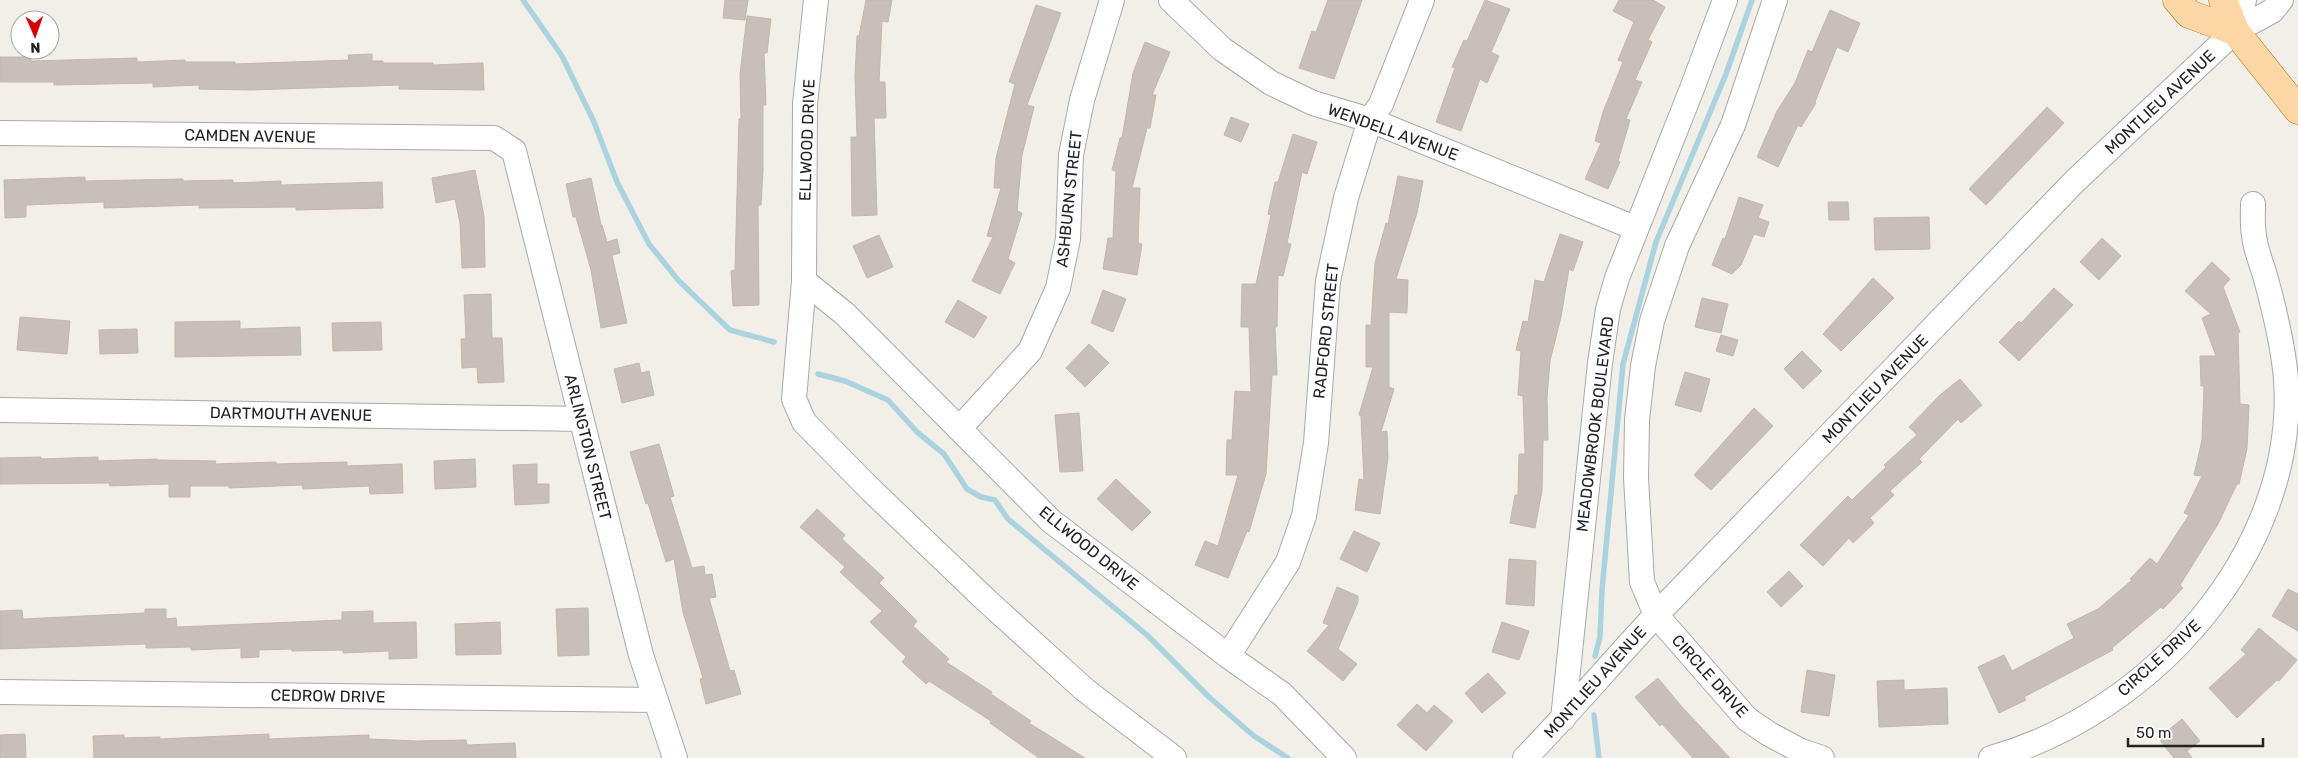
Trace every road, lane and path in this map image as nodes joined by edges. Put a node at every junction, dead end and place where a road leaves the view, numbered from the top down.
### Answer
1 (816, 0) edge
2 (1112, 0) edge
3 (1171, 0) edge
4 (1422, 0) edge
5 (1725, 0) edge
6 (1776, 0) edge
7 (2177, 0) edge
8 (2223, 0) edge
9 (2244, 0) edge
10 (2281, 0) edge
11 (2236, 31) junction
12 (2298, 110) edge
13 (1370, 120) junction
14 (0, 133) edge
15 (500, 142) joint
16 (2253, 204) dead end
17 (1635, 228) junction
18 (804, 281) junction
19 (0, 410) edge
20 (581, 419) junction
21 (959, 430) junction
22 (1656, 615) junction
23 (1228, 656) junction
24 (0, 692) edge
25 (655, 700) junction
26 (1563, 719) junction
27 (675, 758) edge
28 (1174, 758) edge
29 (1344, 758) edge
30 (1525, 758) edge
31 (1822, 758) edge
32 (1991, 758) edge

1 - 18 street, ELLWOOD DRIVE
2 - 21 street, ASHBURN STREET
3 - 13 street, WENDELL AVENUE
4 - 13 street, RADFORD STREET
5 - 17 street, MEADOWBROOK BOULEVARD
6 - 22 street
7 - 11 main road
8 - 11 main road
9 - 11 street
10 - 11 street, MONTLIEU AVENUE
11 - 12 main road
11 - 22 street, MONTLIEU AVENUE
13 - 17 street, WENDELL AVENUE
13 - 23 street, RADFORD STREET
14 - 15 street, CAMDEN AVENUE
15 - 20 street, ARLINGTON STREET
16 - 32 street, CIRCLE DRIVE
17 - 26 street, MEADOWBROOK BOULEVARD
18 - 21 street, ELLWOOD DRIVE
18 - 28 street, ELLWOOD DRIVE
19 - 20 street, DARTMOUTH AVENUE
20 - 25 street, ARLINGTON STREET
21 - 23 street, ELLWOOD DRIVE
22 - 26 street, MONTLIEU AVENUE
22 - 31 street, CIRCLE DRIVE
23 - 29 street, ELLWOOD DRIVE
24 - 25 street, CEDROW DRIVE
25 - 27 street, ARLINGTON STREET
26 - 30 street, MONTLIEU AVENUE

